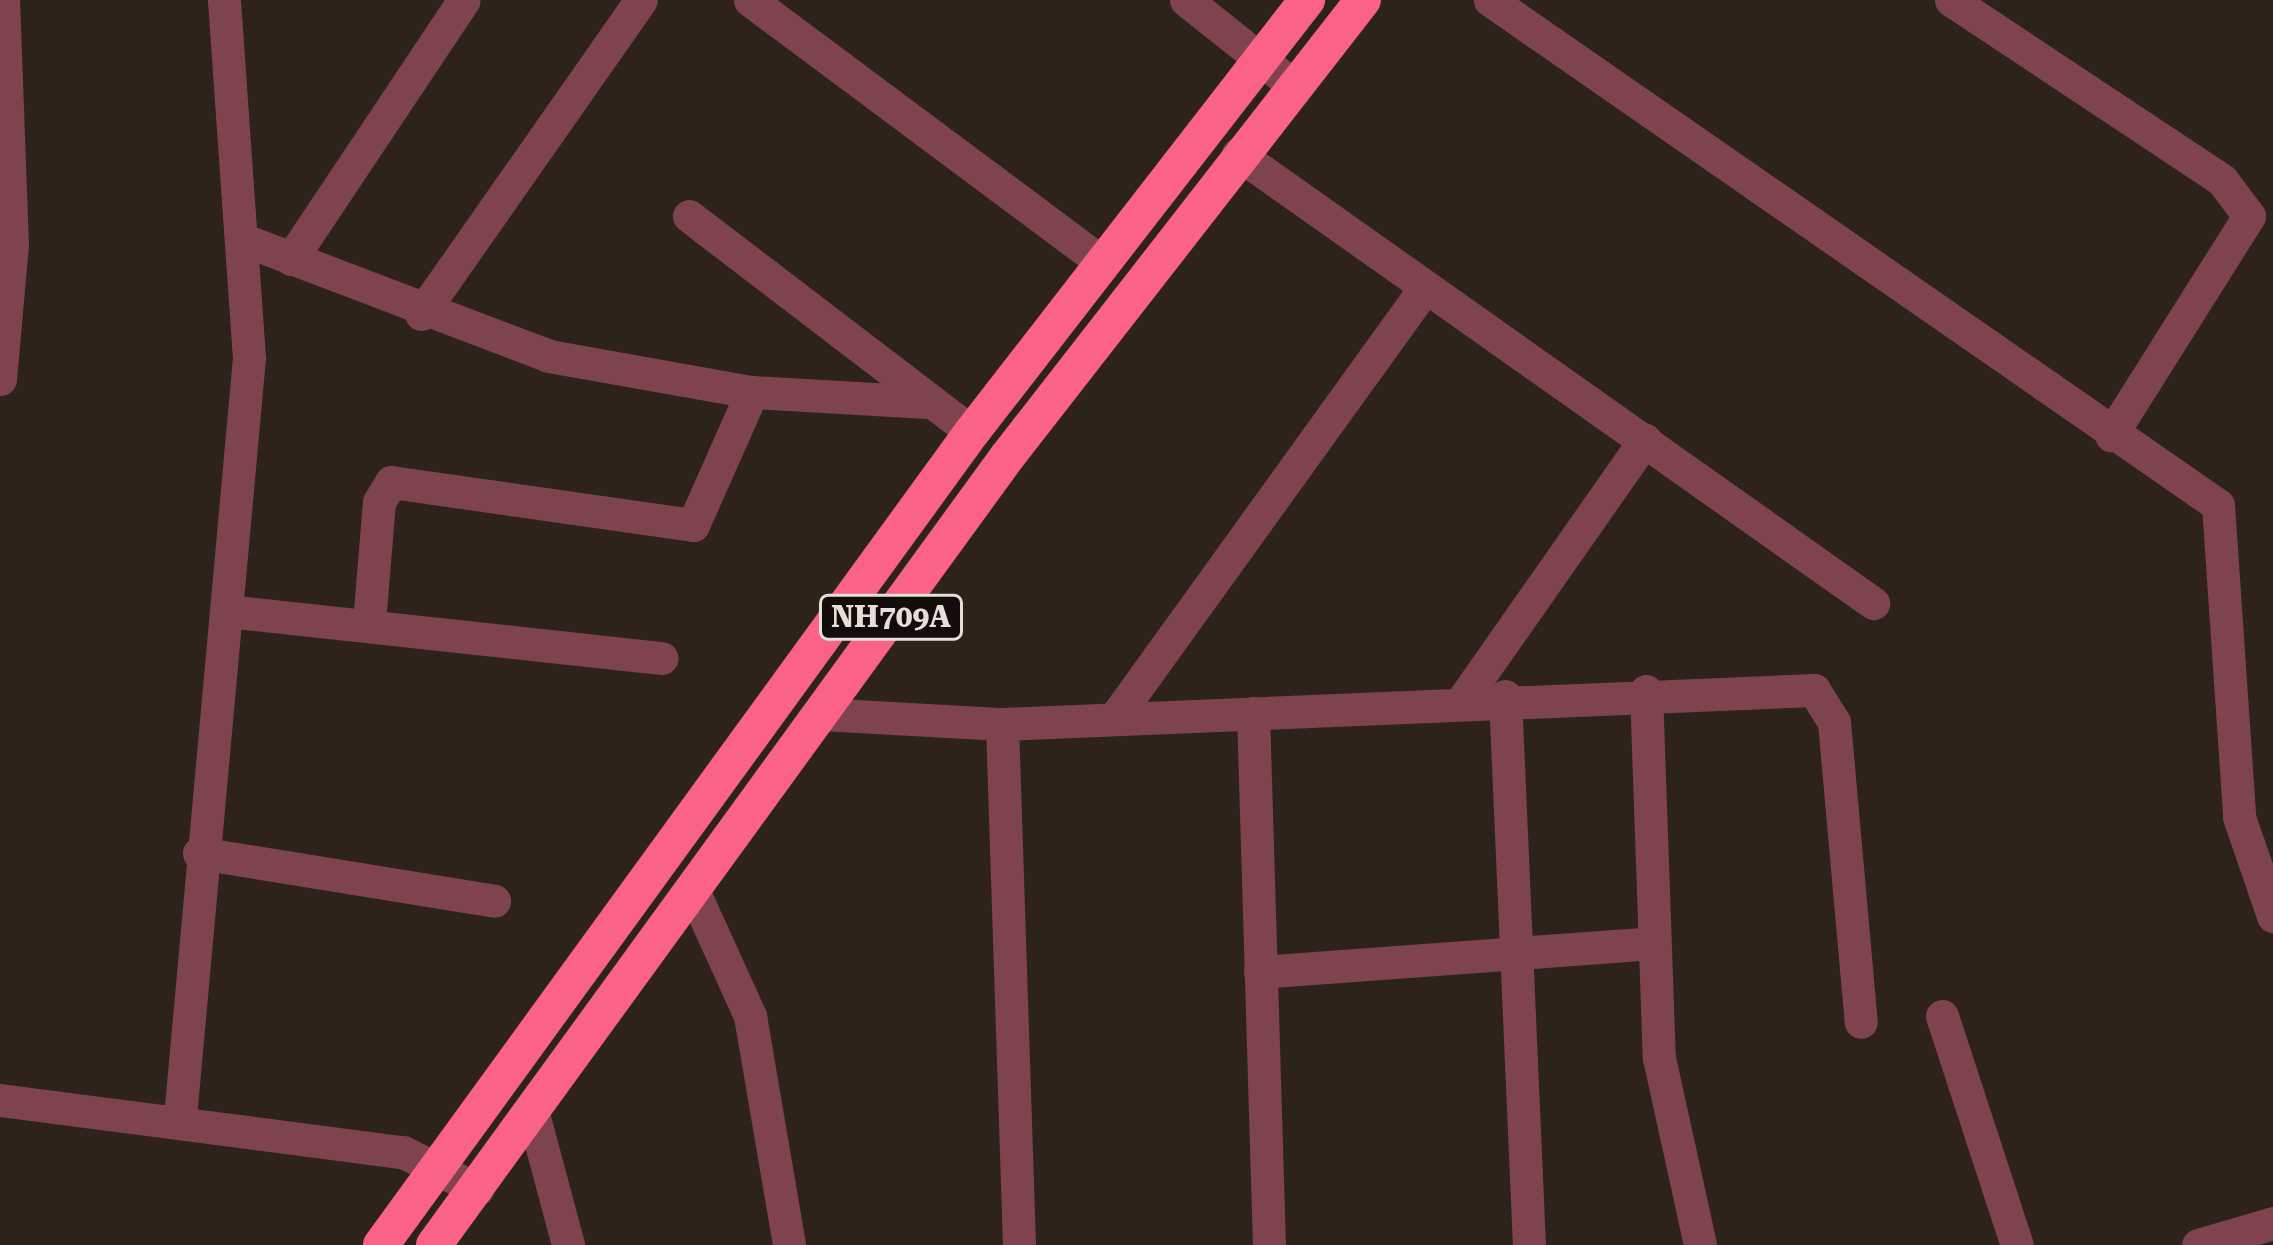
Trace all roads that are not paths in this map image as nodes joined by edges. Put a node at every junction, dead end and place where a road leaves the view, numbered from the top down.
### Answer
1 (3, 0) edge
2 (224, 0) edge
3 (464, 0) edge
4 (641, 0) edge
5 (750, 0) edge
6 (1186, 0) edge
7 (1307, 0) edge
8 (1363, 0) edge
9 (1490, 0) edge
10 (1951, 0) edge
11 (2, 36) edge
12 (1260, 58) junction
13 (1294, 86) junction
14 (1238, 154) junction
15 (689, 216) dead end
16 (244, 240) junction
17 (291, 259) junction
18 (1102, 262) junction
19 (1424, 289) junction
20 (421, 314) junction
21 (0, 379) edge
22 (752, 392) junction
23 (927, 402) junction
24 (972, 432) junction
25 (2111, 435) junction
26 (1646, 440) junction
27 (1873, 604) dead end
28 (227, 611) junction
29 (368, 623) junction
30 (661, 658) dead end
31 (1646, 691) junction
32 (1505, 696) junction
33 (1462, 701) junction
34 (1253, 712) junction
35 (821, 714) junction
36 (1114, 719) junction
37 (1002, 724) junction
38 (199, 853) junction
39 (692, 888) junction
40 (494, 901) dead end
41 (2273, 916) edge
42 (1653, 943) junction
43 (1518, 952) junction
44 (1260, 972) junction
45 (1942, 1016) dead end
46 (1861, 1022) dead end
47 (0, 1100) edge
48 (533, 1114) junction
49 (180, 1118) junction
50 (442, 1164) junction
51 (476, 1189) junction
52 (2273, 1223) edge
53 (2213, 1243) edge
54 (381, 1245) edge
55 (434, 1245) edge
56 (568, 1245) edge
57 (789, 1245) edge
58 (1019, 1245) edge
59 (1269, 1245) edge
60 (1529, 1245) edge
61 (1700, 1245) edge
62 (2017, 1245) edge

1 - 11 street
2 - 16 street
3 - 17 street
4 - 20 street
5 - 18 street
6 - 12 street
7 - 12 highway, NH709A
8 - 13 highway, NH709A
9 - 25 street
10 - 25 street
11 - 21 street
12 - 13 street
12 - 18 highway, NH709A
13 - 14 highway, NH709A
14 - 19 street
14 - 35 highway, NH709A
15 - 23 street
16 - 17 street
16 - 28 street
17 - 20 street
18 - 24 highway, NH709A
19 - 26 street
19 - 36 street
20 - 22 street
22 - 23 street
22 - 29 street
23 - 24 street
24 - 50 highway, NH709A
25 - 41 street
26 - 27 street
26 - 33 street
28 - 29 street
28 - 38 street
29 - 30 street
31 - 32 street
31 - 42 street
31 - 46 street
32 - 33 street
32 - 43 street
33 - 34 street
34 - 36 street
34 - 44 street
35 - 37 street
35 - 39 highway, NH709A
36 - 37 street
37 - 58 street
38 - 40 street
38 - 49 street
39 - 48 highway, NH709A
39 - 57 street
42 - 43 street
42 - 61 street
43 - 44 street
43 - 60 street
44 - 59 street
45 - 62 street
47 - 49 street
48 - 51 highway, NH709A
48 - 56 street
49 - 50 street
50 - 51 street
50 - 54 highway, NH709A
51 - 55 highway, NH709A
52 - 53 street

